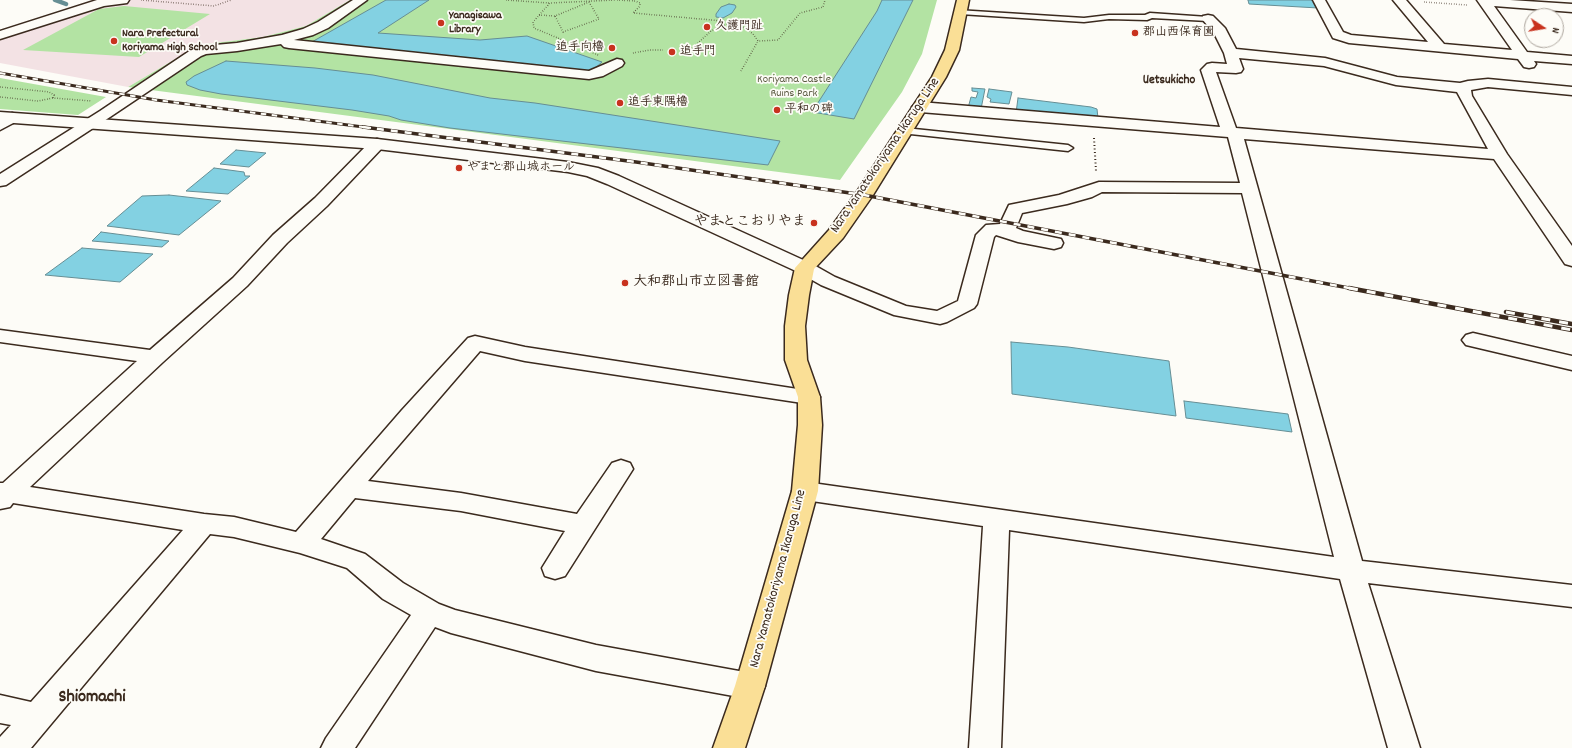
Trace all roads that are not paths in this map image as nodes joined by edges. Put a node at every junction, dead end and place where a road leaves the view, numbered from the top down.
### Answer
1 (123, 0) edge
2 (361, 0) edge
3 (1319, 0) edge
4 (1400, 0) edge
5 (1485, 3) edge
6 (962, 6) edge
7 (1572, 8) edge
8 (1208, 19) joint
9 (0, 35) edge
10 (284, 39) junction
11 (1439, 47) junction
12 (1231, 53) junction
13 (1524, 56) junction
14 (1572, 60) edge
15 (618, 63) road end
16 (1463, 88) junction
17 (1545, 88) junction
18 (1572, 91) edge
19 (920, 107) junction
20 (4, 120) edge
21 (90, 123) junction
22 (905, 131) junction
23 (1232, 133) junction
24 (377, 144) junction
25 (1068, 148) dead end
26 (1499, 155) junction
27 (0, 181) edge
28 (1249, 188) junction
29 (1004, 230) junction
30 (1054, 243) dead end
31 (1572, 260) edge
32 (805, 268) junction
33 (0, 336) edge
34 (1473, 340) dead end
35 (154, 357) junction
36 (1572, 363) edge
37 (809, 397) junction
38 (621, 469) dead end
39 (348, 488) junction
40 (805, 491) junction
41 (3, 495) edge
42 (996, 520) junction
43 (204, 524) junction
44 (583, 525) junction
45 (302, 543) junction
46 (555, 568) dead end
47 (1351, 570) junction
48 (1572, 596) edge
49 (429, 612) junction
50 (750, 686) junction
51 (0, 709) edge
52 (37, 717) junction
53 (11, 748) edge
54 (337, 748) edge
55 (729, 748) edge
56 (985, 748) edge
57 (1404, 748) edge

1 - 9 street
2 - 10 street
3 - 11 street
4 - 11 street
5 - 7 street
5 - 13 street
6 - 8 lane
6 - 19 main road, Nara Yamatokoriyama Ikaruga Line
8 - 12 street
10 - 15 street
10 - 21 street
11 - 13 street
12 - 16 street
12 - 23 street
13 - 14 street
13 - 17 street
16 - 17 street
16 - 26 street
17 - 18 street
19 - 22 main road, Nara Yamatokoriyama Ikaruga Line
19 - 23 street
20 - 21 street
21 - 24 street
21 - 27 street
22 - 25 lane
22 - 32 main road, Nara Yamatokoriyama Ikaruga Line
23 - 26 street
23 - 28 street
24 - 32 street
24 - 35 street
26 - 31 street
28 - 29 street
28 - 47 street
29 - 30 street
29 - 32 street
32 - 37 main road, Nara Yamatokoriyama Ikaruga Line
33 - 35 street
34 - 36 street
35 - 41 street
37 - 39 street
37 - 40 main road, Nara Yamatokoriyama Ikaruga Line
38 - 44 street
39 - 44 street
39 - 45 street
40 - 42 street
40 - 50 main road, Nara Yamatokoriyama Ikaruga Line
41 - 43 street
42 - 47 street
42 - 56 street
43 - 45 street
43 - 52 street
44 - 46 street
45 - 49 street
47 - 48 street
47 - 57 street
49 - 50 street
49 - 54 street
50 - 55 main road, Nara Yamatokoriyama Ikaruga Line
51 - 52 street
52 - 53 street

